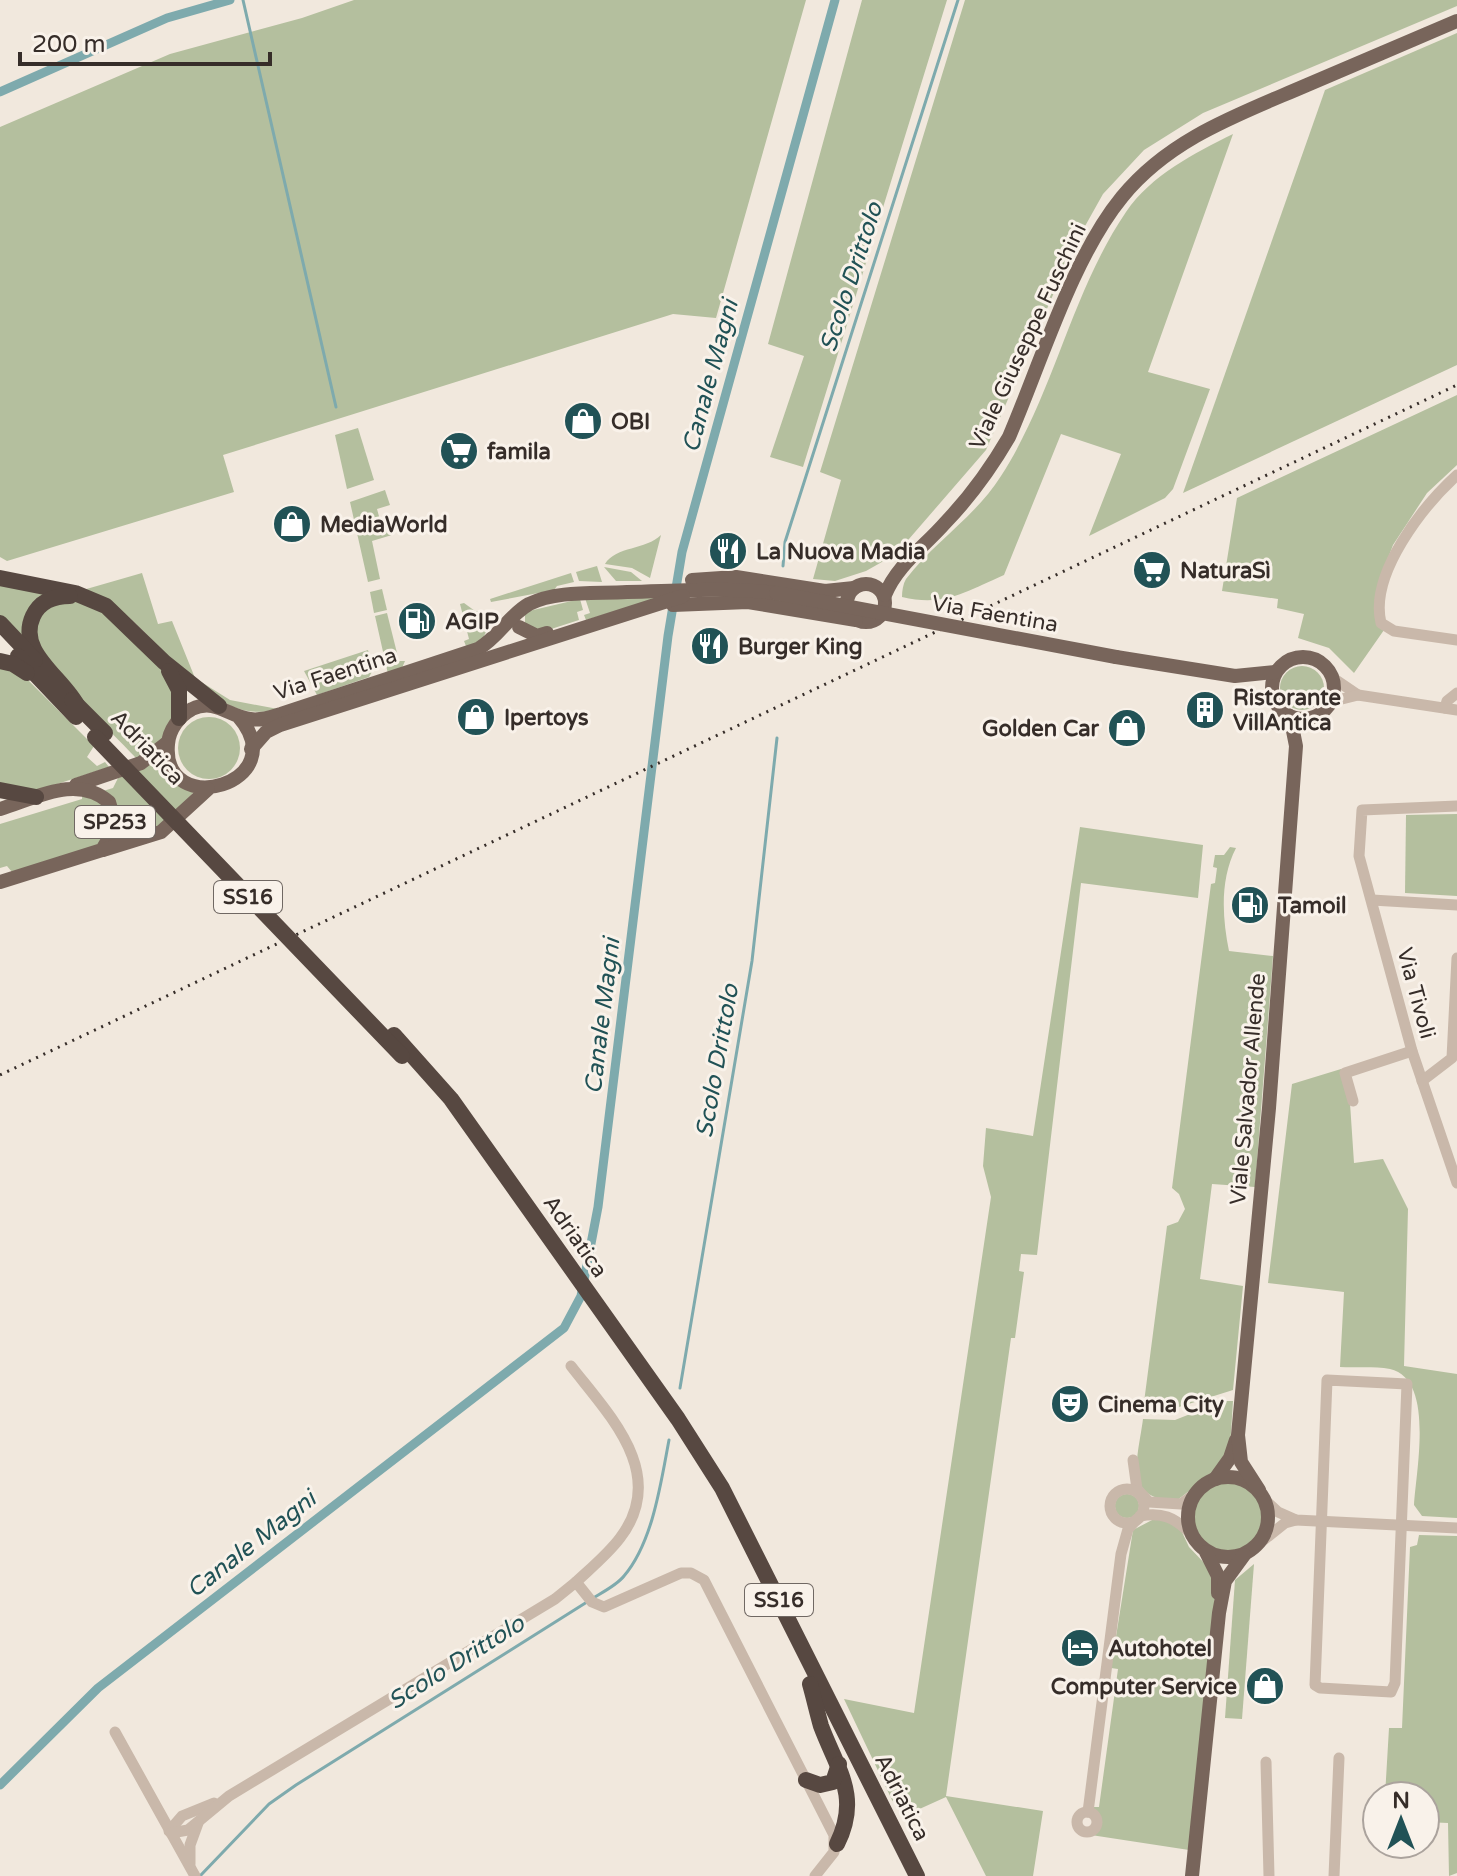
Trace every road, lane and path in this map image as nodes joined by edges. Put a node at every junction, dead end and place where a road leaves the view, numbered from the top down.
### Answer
1 (1457, 21) edge
2 (1457, 475) edge
3 (906, 561) junction
4 (0, 578) edge
5 (861, 586) junction
6 (692, 591) junction
7 (885, 595) junction
8 (87, 597) junction
9 (521, 609) junction
10 (856, 620) junction
11 (0, 623) edge
12 (519, 627) junction
13 (569, 633) junction
14 (0, 638) edge
15 (1457, 640) edge
16 (535, 644) junction
17 (0, 661) edge
18 (164, 662) junction
19 (1275, 672) junction
20 (1235, 676) junction
21 (1333, 678) junction
22 (1271, 692) junction
23 (1457, 693) edge
24 (1358, 695) junction
25 (1330, 702) junction
26 (219, 706) junction
27 (74, 708) junction
28 (1451, 709) edge
29 (238, 716) junction
30 (1290, 716) junction
31 (179, 718) junction
32 (1311, 718) junction
33 (168, 742) junction
34 (1296, 746) junction
35 (251, 749) junction
36 (71, 787) junction
37 (208, 789) junction
38 (0, 790) edge
39 (36, 797) junction
40 (1457, 806) edge
41 (0, 809) edge
42 (102, 850) junction
43 (0, 882) edge
44 (1372, 900) junction
45 (1457, 905) edge
46 (1457, 958) edge
47 (1412, 1051) junction
48 (1422, 1081) junction
49 (1353, 1101) dead end
50 (1457, 1183) edge
51 (616, 1339) junction
52 (571, 1366) dead end
53 (1238, 1435) junction
54 (1215, 1479) junction
55 (1116, 1493) junction
56 (1195, 1494) junction
57 (1262, 1495) junction
58 (1141, 1497) junction
59 (1138, 1517) junction
60 (1117, 1519) junction
61 (1296, 1520) junction
62 (1319, 1521) junction
63 (1401, 1525) junction
64 (1457, 1528) edge
65 (1190, 1533) junction
66 (1261, 1542) junction
67 (1206, 1552) junction
68 (1121, 1554) junction
69 (1244, 1555) junction
70 (576, 1582) junction
71 (1219, 1613) junction
72 (810, 1684) junction
73 (115, 1732) dead end
74 (1339, 1758) dead end
75 (1266, 1762) dead end
76 (839, 1764) junction
77 (806, 1780) junction
78 (229, 1796) junction
79 (1088, 1812) dead end
80 (198, 1822) junction
81 (170, 1832) junction
82 (837, 1844) junction
83 (193, 1872) edge
84 (815, 1876) edge
85 (908, 1876) edge
86 (917, 1876) edge
87 (1192, 1876) edge
88 (1269, 1876) edge
89 (1334, 1876) edge

1 - 3 main road, Viale Giuseppe Fuschini
2 - 15 street
3 - 5 main road, Viale Giuseppe Fuschini
3 - 7 main road, Viale Giuseppe Fuschini
4 - 8 highway
5 - 6 main road, Viale Giuseppe Fuschini
5 - 7 main road
5 - 10 main road
6 - 9 main road, Via Faentina / SP253
6 - 10 main road
6 - 13 main road, Via Faentina / SP253
6 - 20 main road, Via Faentina / SP253, bridge
7 - 10 main road
8 - 18 highway
8 - 27 highway
9 - 12 main road
9 - 29 main road, Via Faentina
11 - 27 highway, SS16
12 - 13 main road
12 - 16 main road
13 - 16 main road, Via Faentina / SP253
14 - 27 highway, SS16
16 - 35 main road, Via Faentina / SP253
17 - 27 highway
18 - 26 highway
18 - 31 highway
19 - 20 main road, Via Faentina / SP253
19 - 21 main road, SP253
19 - 22 main road
20 - 22 main road, Via Faentina / SP253
21 - 24 street, SP253
21 - 25 main road
22 - 30 main road, SP253
23 - 28 street
24 - 25 street, SP253
24 - 28 street, SP253
25 - 32 main road, SP253
26 - 29 main road
26 - 31 main road
27 - 51 highway, Adriatica / SS16, bridge
29 - 35 main road
30 - 32 main road
30 - 34 main road, Viale Salvador Allende
31 - 33 main road
32 - 34 main road, Viale Salvador Allende
33 - 36 main road, SP253
33 - 37 main road
34 - 53 main road, Viale Salvador Allende
35 - 37 main road, SP253
36 - 39 main road, SP253
36 - 42 main road, SP253
37 - 42 main road, SP253
38 - 39 highway
39 - 41 main road, SP253
40 - 44 street, Via Tivoli
42 - 43 main road, SP253
44 - 45 street
44 - 47 street, Via Tivoli
46 - 48 street
47 - 48 street, Via Tivoli
47 - 49 street
48 - 50 street, Via Tivoli
51 - 72 highway, Adriatica / SS16
51 - 86 highway, Adriatica / SS16
52 - 70 street
53 - 54 main road, Viale Salvador Allende
53 - 57 main road, Viale Salvador Allende
54 - 56 main road
54 - 57 main road
55 - 58 street
55 - 58 street
55 - 60 street
56 - 58 street
56 - 65 main road
57 - 61 street
57 - 66 main road
58 - 59 street
59 - 60 street
59 - 65 street
59 - 68 street
60 - 68 street
61 - 62 street
61 - 66 street
62 - 63 street
62 - 63 street
62 - 63 street
63 - 64 street
65 - 67 main road
66 - 69 main road
67 - 69 main road
67 - 71 main road
68 - 79 street
69 - 71 main road
70 - 77 street
70 - 78 street
71 - 87 main road
72 - 76 highway
72 - 85 highway, Adriatica / SS16
73 - 81 street
74 - 89 street
75 - 88 street
76 - 77 highway
76 - 82 highway
77 - 82 street
78 - 80 street
78 - 81 street
80 - 81 street
80 - 83 street
81 - 83 street
82 - 84 street

